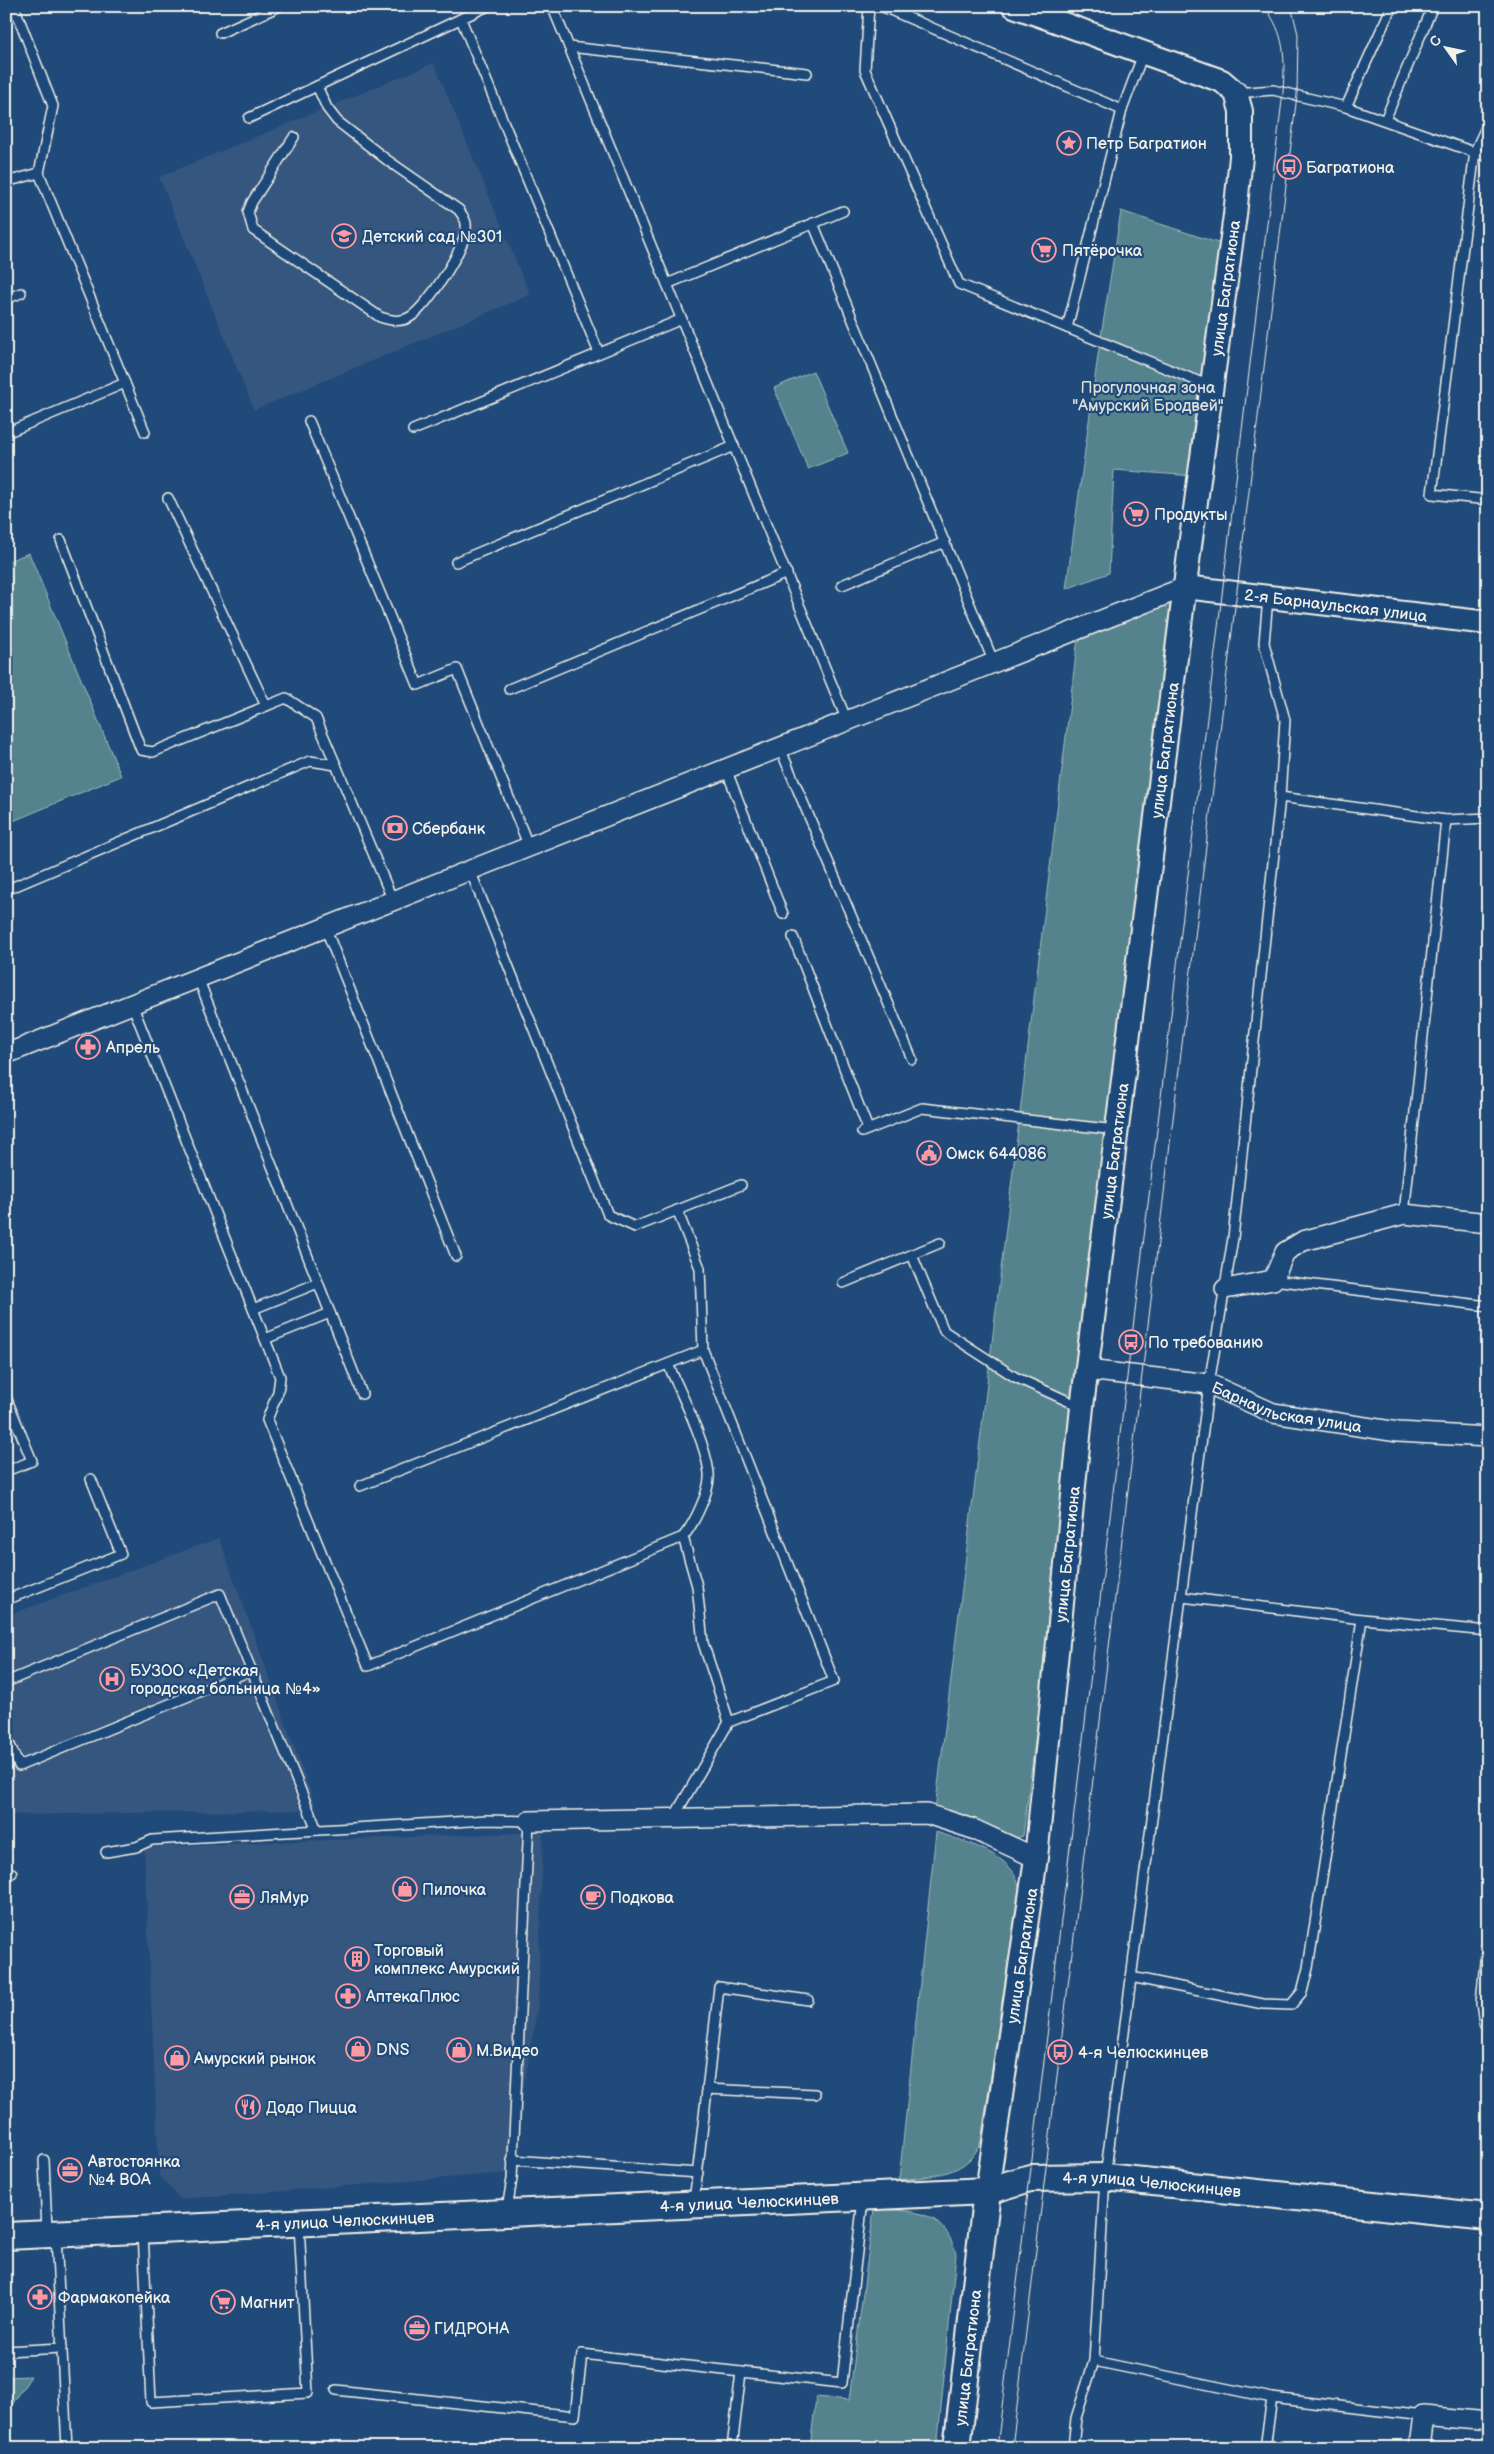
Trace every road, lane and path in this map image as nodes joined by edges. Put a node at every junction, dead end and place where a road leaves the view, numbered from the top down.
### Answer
1 (14, 6) edge
2 (280, 6) edge
3 (488, 6) edge
4 (552, 6) edge
5 (870, 6) edge
6 (881, 6) edge
7 (1014, 6) edge
8 (1392, 6) edge
9 (1433, 6) edge
10 (461, 19) junction
11 (220, 33) dead end
12 (569, 47) junction
13 (1144, 52) junction
14 (807, 73) dead end
15 (316, 86) junction
16 (1236, 93) junction
17 (1346, 106) junction
18 (1122, 110) junction
19 (250, 118) dead end
20 (1385, 120) junction
21 (1488, 123) edge
22 (294, 136) dead end
23 (1475, 151) junction
24 (1488, 157) edge
25 (39, 173) junction
26 (6, 182) edge
27 (843, 210) dead end
28 (813, 223) junction
29 (667, 284) junction
30 (22, 293) dead end
31 (6, 299) edge
32 (682, 318) junction
33 (1067, 328) junction
34 (599, 353) junction
35 (125, 383) junction
36 (1212, 387) junction
37 (309, 421) dead end
38 (413, 430) dead end
39 (145, 432) dead end
40 (6, 434) edge
41 (734, 446) junction
42 (168, 498) dead end
43 (1488, 500) edge
44 (61, 540) dead end
45 (945, 542) junction
46 (456, 562) dead end
47 (787, 573) junction
48 (842, 586) dead end
49 (1185, 588) junction
50 (1268, 596) junction
51 (1488, 624) edge
52 (994, 663) junction
53 (509, 689) dead end
54 (266, 706) junction
55 (848, 721) junction
56 (780, 748) junction
57 (336, 765) junction
58 (726, 769) junction
59 (1280, 797) junction
60 (1488, 818) edge
61 (1446, 820) junction
62 (529, 847) junction
63 (470, 870) junction
64 (6, 890) edge
65 (393, 901) junction
66 (783, 914) dead end
67 (325, 927) junction
68 (793, 937) dead end
69 (198, 978) junction
70 (132, 1004) junction
71 (7, 1050) edge
72 (912, 1059) dead end
73 (1117, 1130) junction
74 (741, 1184) dead end
75 (677, 1210) junction
76 (1404, 1214) junction
77 (1488, 1223) edge
78 (940, 1243) dead end
79 (912, 1255) junction
80 (456, 1256) dead end
81 (1273, 1280) junction
82 (318, 1283) junction
83 (844, 1283) dead end
84 (1225, 1289) junction
85 (1488, 1306) edge
86 (253, 1309) junction
87 (330, 1313) junction
88 (265, 1339) junction
89 (703, 1350) junction
90 (668, 1364) junction
91 (1087, 1370) junction
92 (1209, 1384) junction
93 (362, 1394) dead end
94 (6, 1397) edge
95 (1082, 1407) junction
96 (1488, 1437) edge
97 (6, 1471) edge
98 (91, 1479) dead end
99 (360, 1486) dead end
100 (683, 1536) junction
101 (1182, 1597) junction
102 (6, 1600) edge
103 (1362, 1619) junction
104 (1488, 1631) edge
105 (252, 1670) junction
106 (6, 1682) edge
107 (729, 1722) junction
108 (6, 1736) edge
109 (674, 1818) junction
110 (529, 1820) junction
111 (317, 1830) junction
112 (106, 1852) dead end
113 (1036, 1858) junction
114 (1488, 1931) edge
115 (1132, 1977) junction
116 (808, 2000) dead end
117 (1488, 2025) edge
118 (706, 2089) junction
119 (815, 2094) dead end
120 (44, 2160) dead end
121 (512, 2160) junction
122 (698, 2173) junction
123 (1105, 2177) junction
124 (987, 2191) junction
125 (863, 2196) junction
126 (694, 2204) junction
127 (507, 2213) junction
128 (1488, 2217) edge
129 (298, 2223) junction
130 (143, 2230) junction
131 (52, 2234) junction
132 (6, 2236) edge
133 (62, 2348) junction
134 (6, 2351) edge
135 (1094, 2361) junction
136 (741, 2372) junction
137 (336, 2390) dead end
138 (1272, 2398) junction
139 (1422, 2416) junction
140 (1488, 2422) edge
141 (67, 2448) edge
142 (732, 2448) edge
143 (958, 2448) edge
144 (1073, 2448) edge
145 (1266, 2448) edge
146 (1419, 2448) edge

1 - 25 lane
2 - 11 lane
3 - 10 lane
4 - 12 lane
5 - 33 lane
6 - 18 lane
7 - 13 street
8 - 17 lane
9 - 20 lane
10 - 15 lane
10 - 34 lane
12 - 14 lane
12 - 29 lane
13 - 16 street
13 - 18 lane
15 - 19 lane
15 - 22 lane
16 - 17 lane
16 - 36 street, улица Багратиона
17 - 20 lane
18 - 33 lane
20 - 23 lane
21 - 23 lane
23 - 24 lane
23 - 43 lane
25 - 26 lane
25 - 35 lane
27 - 28 lane
28 - 29 lane
28 - 45 lane
29 - 32 lane
30 - 31 lane
32 - 34 lane
32 - 41 lane
33 - 36 lane
34 - 38 lane
35 - 39 lane
35 - 40 lane
36 - 49 street, улица Багратиона
37 - 62 lane
41 - 46 lane
41 - 47 lane
42 - 54 lane
44 - 54 lane
45 - 48 lane
45 - 52 lane
47 - 53 lane
47 - 55 lane
49 - 50 street, 2-я Барнаульская улица
49 - 52 street
49 - 73 street, улица Багратиона
50 - 51 street, 2-я Барнаульская улица
50 - 59 lane
52 - 55 street
54 - 57 lane
55 - 56 street
56 - 58 street
56 - 72 lane
57 - 64 lane
57 - 65 lane
58 - 62 street
58 - 66 lane
59 - 61 lane
59 - 84 lane
60 - 61 lane
61 - 76 lane
62 - 63 street
63 - 65 street
63 - 75 lane
65 - 67 street
67 - 69 street
67 - 80 lane
68 - 73 lane
69 - 70 street
69 - 82 lane
70 - 71 street
70 - 86 lane
73 - 91 street, улица Багратиона
74 - 75 lane
75 - 89 lane
76 - 77 street
76 - 81 street
78 - 79 lane
79 - 83 lane
79 - 95 lane
81 - 84 street
81 - 85 lane
82 - 86 lane
82 - 87 lane
84 - 92 lane
86 - 88 lane
87 - 88 lane
87 - 93 lane
88 - 100 lane
89 - 90 lane
89 - 107 lane
90 - 99 lane
90 - 100 lane
91 - 92 street, Барнаульская улица
91 - 95 street, улица Багратиона
92 - 96 street, Барнаульская улица
92 - 101 lane
94 - 97 lane
95 - 113 street, улица Багратиона
98 - 102 lane
100 - 107 lane
101 - 103 lane
101 - 115 lane
103 - 104 lane
103 - 115 lane
105 - 106 lane
105 - 108 lane
105 - 111 lane
107 - 109 lane
109 - 110 street
109 - 113 street
110 - 111 lane
110 - 121 lane
111 - 112 lane
113 - 124 street, улица Багратиона
114 - 117 lane
115 - 123 lane
116 - 118 lane
118 - 119 lane
118 - 122 lane
120 - 131 lane
121 - 122 lane
121 - 127 lane
122 - 126 lane
123 - 124 main road, 4-я улица Челюскинцев
123 - 128 main road, 4-я улица Челюскинцев
123 - 135 lane
124 - 125 main road, 4-я улица Челюскинцев
124 - 143 main road, улица Багратиона
125 - 126 main road, 4-я улица Челюскинцев
125 - 136 lane
126 - 127 main road, 4-я улица Челюскинцев
127 - 129 main road, 4-я улица Челюскинцев
129 - 130 main road, 4-я улица Челюскинцев
129 - 130 lane
130 - 131 main road, 4-я улица Челюскинцев
131 - 132 main road, 4-я улица Челюскинцев
131 - 133 lane
133 - 134 lane
133 - 141 lane
135 - 138 lane
135 - 144 lane
136 - 137 lane
136 - 142 lane
138 - 139 lane
138 - 145 lane
139 - 140 street
139 - 146 street

